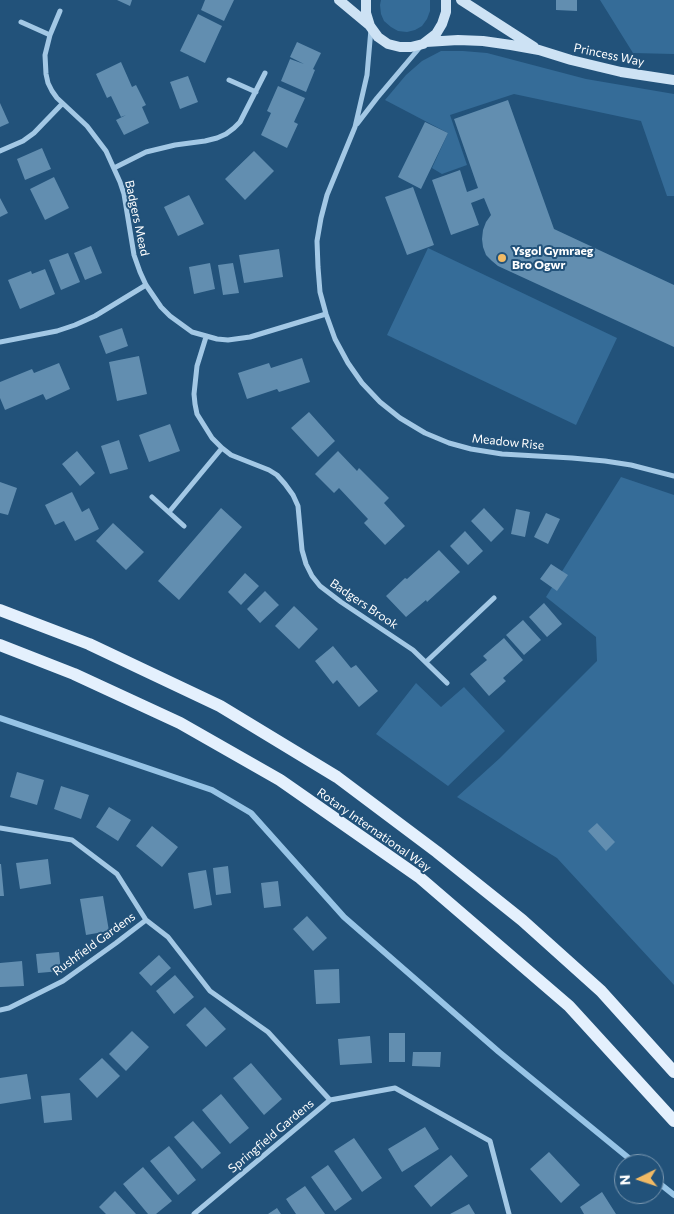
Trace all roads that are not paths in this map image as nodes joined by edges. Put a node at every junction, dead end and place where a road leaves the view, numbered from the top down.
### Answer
1 (339, 0) edge
2 (366, 0) edge
3 (446, 0) edge
4 (461, 0) edge
5 (60, 11) dead end
6 (21, 22) dead end
7 (371, 27) junction
8 (50, 35) junction
9 (424, 43) junction
10 (539, 50) junction
11 (265, 73) dead end
12 (229, 80) dead end
13 (674, 80) edge
14 (256, 92) junction
15 (62, 104) junction
16 (355, 127) junction
17 (0, 151) edge
18 (114, 168) junction
19 (146, 286) junction
20 (326, 314) junction
21 (206, 336) junction
22 (0, 342) edge
23 (222, 448) junction
24 (674, 476) edge
25 (152, 497) dead end
26 (169, 512) junction
27 (184, 526) dead end
28 (494, 598) dead end
29 (0, 610) edge
30 (0, 645) edge
31 (426, 662) junction
32 (447, 683) dead end
33 (0, 828) edge
34 (146, 920) junction
35 (0, 1010) edge
36 (674, 1072) edge
37 (330, 1100) junction
38 (674, 1121) edge
39 (194, 1214) edge
40 (509, 1214) edge

1 - 7 street, Princess Way
2 - 7 street
3 - 9 street
4 - 10 street, Princess Way
5 - 8 street, Badgers Mead
6 - 8 street
7 - 9 street, Princess Way
7 - 16 street, Meadow Rise
8 - 15 street, Badgers Mead
9 - 10 street, Princess Way
9 - 16 street, Meadow Rise
10 - 13 street, Princess Way
11 - 14 street
12 - 14 street
14 - 18 street
15 - 17 street
15 - 18 street, Badgers Mead
16 - 20 street, Meadow Rise
18 - 19 street, Badgers Mead
19 - 21 street, Badgers Mead
19 - 22 street
20 - 21 street, Badgers Mead
20 - 24 street, Meadow Rise
21 - 23 street, Badgers Brook
23 - 26 street
23 - 31 street, Badgers Brook
25 - 26 street
26 - 27 street
28 - 31 street
29 - 36 main road, Rotary International Way
30 - 38 main road, Rotary International Way
31 - 32 street, Badgers Brook
33 - 34 street, Rushfield Gardens
34 - 35 street, Rushfield Gardens
34 - 37 street, Rushfield Gardens
37 - 39 street, Springfield Gardens
37 - 40 street, Springfield Gardens

